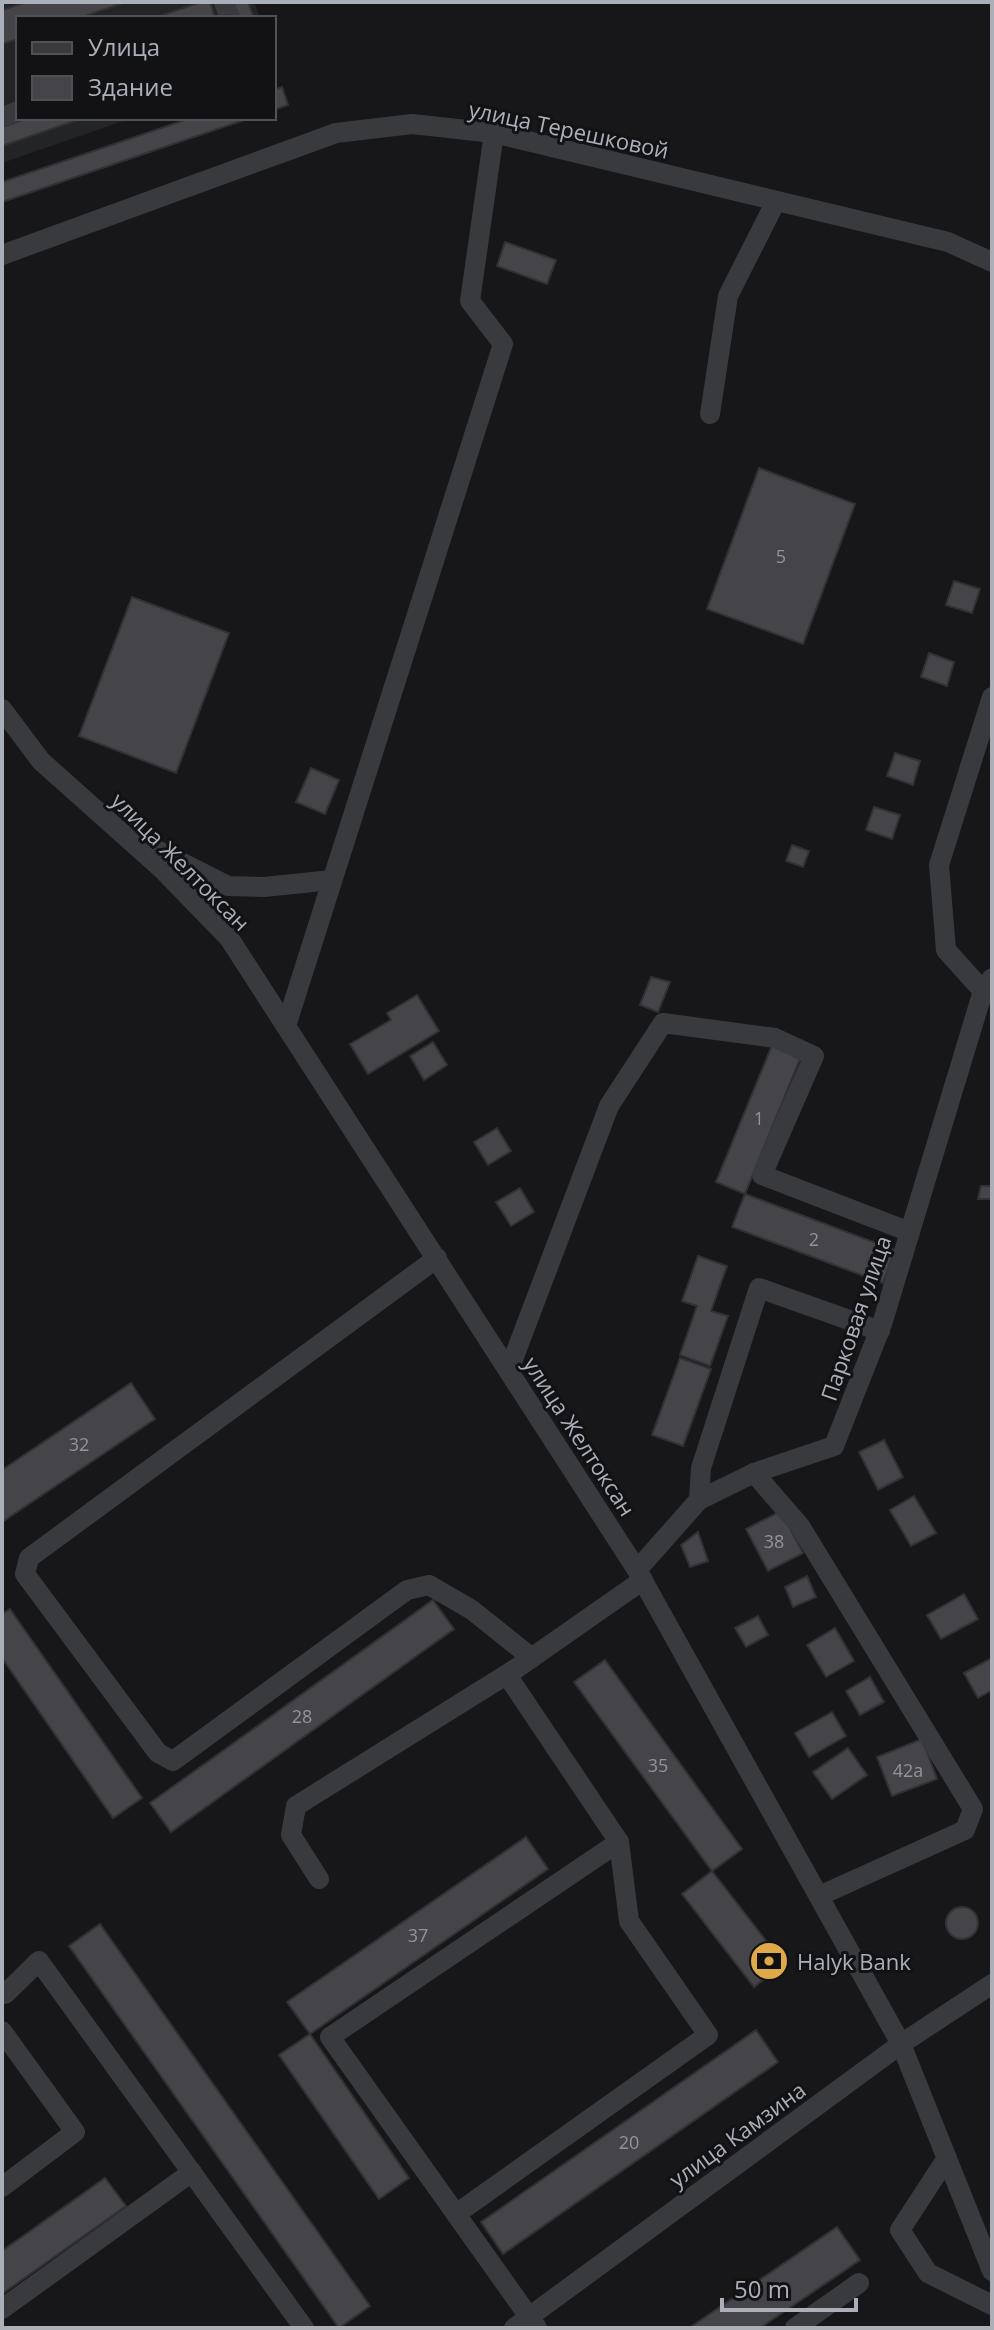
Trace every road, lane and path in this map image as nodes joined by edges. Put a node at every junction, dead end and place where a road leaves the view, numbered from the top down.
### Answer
1 (494, 133) junction
2 (776, 201) junction
3 (2, 255) edge
4 (992, 262) edge
5 (710, 414) dead end
6 (992, 697) edge
7 (2, 709) edge
8 (121, 832) junction
9 (332, 880) junction
10 (987, 985) edge
11 (286, 1026) junction
12 (910, 1232) junction
13 (437, 1258) junction
14 (880, 1331) junction
15 (509, 1370) junction
16 (754, 1473) junction
17 (699, 1500) junction
18 (640, 1575) junction
19 (526, 1662) junction
20 (619, 1842) junction
21 (319, 1879) dead end
22 (819, 1896) junction
23 (992, 1984) edge
24 (5, 1994) dead end
25 (2, 2031) edge
26 (901, 2044) junction
27 (947, 2158) junction
28 (192, 2172) junction
29 (2, 2187) edge
30 (456, 2214) junction
31 (992, 2271) edge
32 (859, 2283) dead end
33 (992, 2305) edge
34 (2, 2309) edge
35 (527, 2324) edge
36 (304, 2328) edge
37 (795, 2328) edge

1 - 2 street, улица Терешковой
1 - 3 street, улица Терешковой
1 - 9 street
2 - 4 street, улица Терешковой
2 - 5 street
6 - 10 street
7 - 8 street, улица Желтоксан
8 - 9 street
8 - 11 street, улица Желтоксан
9 - 11 street
10 - 12 street, Парковая улица
11 - 13 street, улица Желтоксан
12 - 14 street, Парковая улица
12 - 15 street
13 - 15 street, улица Желтоксан
13 - 19 street
14 - 16 street, Парковая улица
14 - 17 street
15 - 18 street, улица Желтоксан
16 - 17 street, Парковая улица
16 - 22 street
17 - 18 street, Парковая улица
18 - 19 street, Парковая улица
18 - 22 street, улица Желтоксан
19 - 20 street
19 - 21 street, Парковая улица
20 - 30 street
20 - 30 street
22 - 26 street, улица Желтоксан
23 - 26 street, улица Камзина
24 - 28 street
25 - 29 street
26 - 27 street, улица Желтоксан
26 - 35 street, улица Камзина
27 - 31 street, улица Желтоксан
27 - 33 street
28 - 34 street
28 - 36 street
30 - 35 street
32 - 37 street

